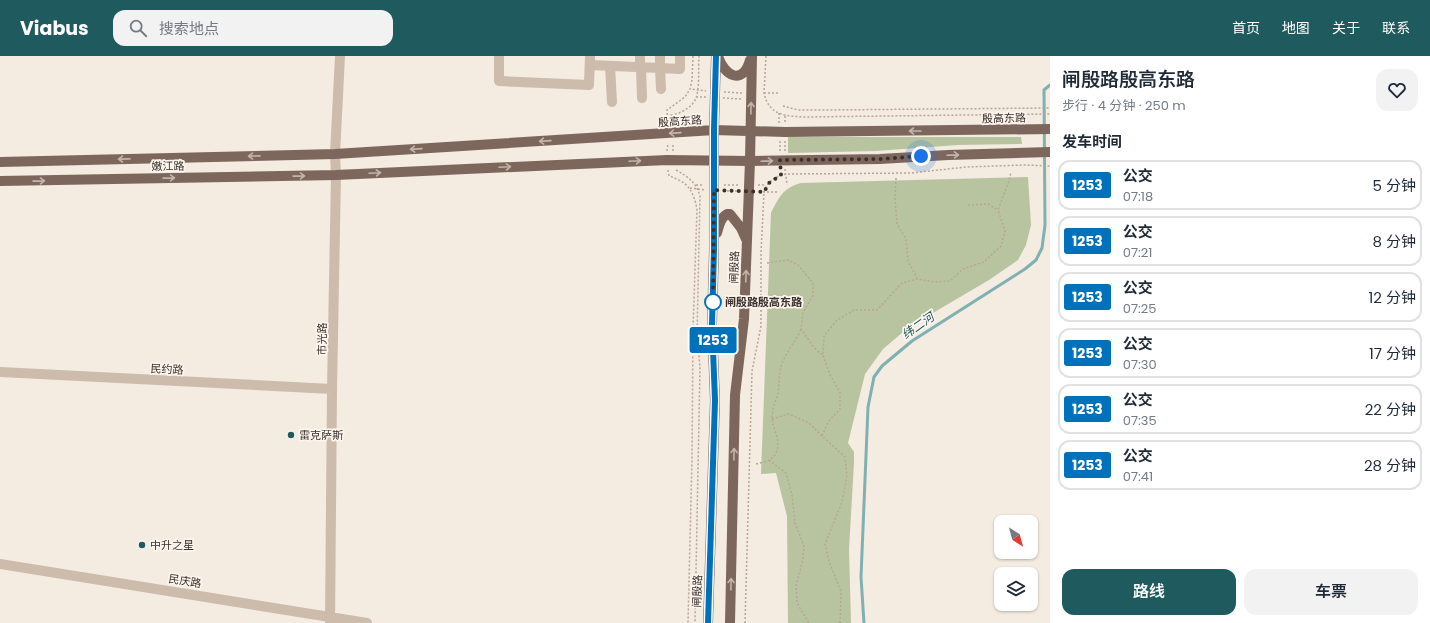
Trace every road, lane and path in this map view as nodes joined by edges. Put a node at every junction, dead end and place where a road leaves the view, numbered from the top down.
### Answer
1 (340, 56) edge
2 (499, 56) edge
3 (640, 56) edge
4 (660, 56) edge
5 (680, 56) edge
6 (699, 56) edge
7 (717, 56) edge
8 (751, 56) edge
9 (766, 56) edge
10 (590, 60) edge
11 (610, 66) junction
12 (640, 67) junction
13 (660, 68) junction
14 (661, 89) dead end
15 (690, 89) dead end
16 (696, 97) junction
17 (715, 97) junction
18 (642, 98) dead end
19 (751, 99) junction
20 (612, 102) dead end
21 (783, 106) dead end
22 (1050, 108) edge
23 (779, 113) junction
24 (1050, 114) edge
25 (671, 116) dead end
26 (1050, 129) edge
27 (714, 130) junction
28 (750, 130) junction
29 (779, 131) junction
30 (668, 134) junction
31 (1050, 152) edge
32 (335, 154) junction
33 (667, 160) junction
34 (780, 160) junction
35 (714, 161) junction
36 (0, 162) edge
37 (750, 162) junction
38 (1050, 166) edge
39 (671, 170) dead end
40 (1011, 172) dead end
41 (336, 175) junction
42 (896, 178) dead end
43 (0, 181) edge
44 (696, 185) junction
45 (767, 185) junction
46 (690, 188) junction
47 (714, 188) junction
48 (750, 188) junction
49 (698, 190) junction
50 (764, 192) junction
51 (779, 192) dead end
52 (968, 205) dead end
53 (998, 210) junction
54 (747, 241) junction
55 (714, 250) junction
56 (768, 263) dead end
57 (917, 279) junction
58 (801, 329) junction
59 (823, 355) junction
60 (0, 372) edge
61 (332, 389) junction
62 (772, 419) junction
63 (822, 436) junction
64 (769, 460) junction
65 (756, 464) dead end
66 (0, 564) edge
67 (330, 620) edge
68 (366, 623) edge
69 (688, 623) edge
70 (695, 623) edge
71 (708, 623) edge
72 (730, 623) edge
73 (745, 623) edge
74 (809, 623) edge
75 (840, 623) edge

1 - 32 street, 市光路
2 - 10 street
3 - 12 street
4 - 13 street
5 - 13 street
6 - 16 path
7 - 8 main road
7 - 17 main road, 闸殷路
8 - 19 main road, 闸殷路
9 - 23 path
10 - 11 street
11 - 12 street
11 - 20 street
12 - 13 street
12 - 18 street
13 - 14 street
15 - 30 path
16 - 17 path
16 - 25 path
17 - 19 path
17 - 27 main road, 闸殷路
28 -> 19 main road, 闸殷路
21 - 22 path
23 - 24 path
23 - 29 path
26 -> 29 main road, 殷高东路
27 - 28 main road, 殷高东路
27 -> 30 main road, 殷高东路
27 - 35 main road, 闸殷路
28 - 29 main road, 殷高东路
28 - 37 main road, 闸殷路
29 - 34 path
30 -> 32 main road, 殷高东路
30 - 33 path
34 -> 31 main road
32 -> 36 main road, 嫩江路
32 - 41 street, 市光路
33 - 35 main road
41 -> 33 main road
33 - 46 path
37 -> 34 main road
35 - 37 main road
35 - 47 main road, 闸殷路
37 - 48 main road, 闸殷路
38 - 45 path
39 - 44 path
40 - 53 path
43 -> 41 main road, 嫩江路
41 - 61 street, 市光路
42 - 57 path
44 - 47 path
44 - 49 path
45 - 48 path
45 - 50 path
46 - 49 path
46 - 69 path
47 - 48 path
47 - 48 path
47 - 49 path
47 - 55 main road, 闸殷路
48 - 50 path
48 - 54 main road, 闸殷路
49 - 70 path
50 - 51 path
50 - 73 path
52 - 53 path
53 - 57 path
54 - 55 main road
72 -> 54 main road, 闸殷路
55 - 71 main road, 闸殷路
56 - 58 path
57 - 59 path
58 - 59 path
58 - 62 path
59 - 63 path
60 - 61 street, 民约路
61 - 67 street, 市光路
62 - 63 path
62 - 64 path
63 - 75 path
64 - 65 path
64 - 74 path
66 - 67 street, 民庆路
67 - 68 street, 民庆路

